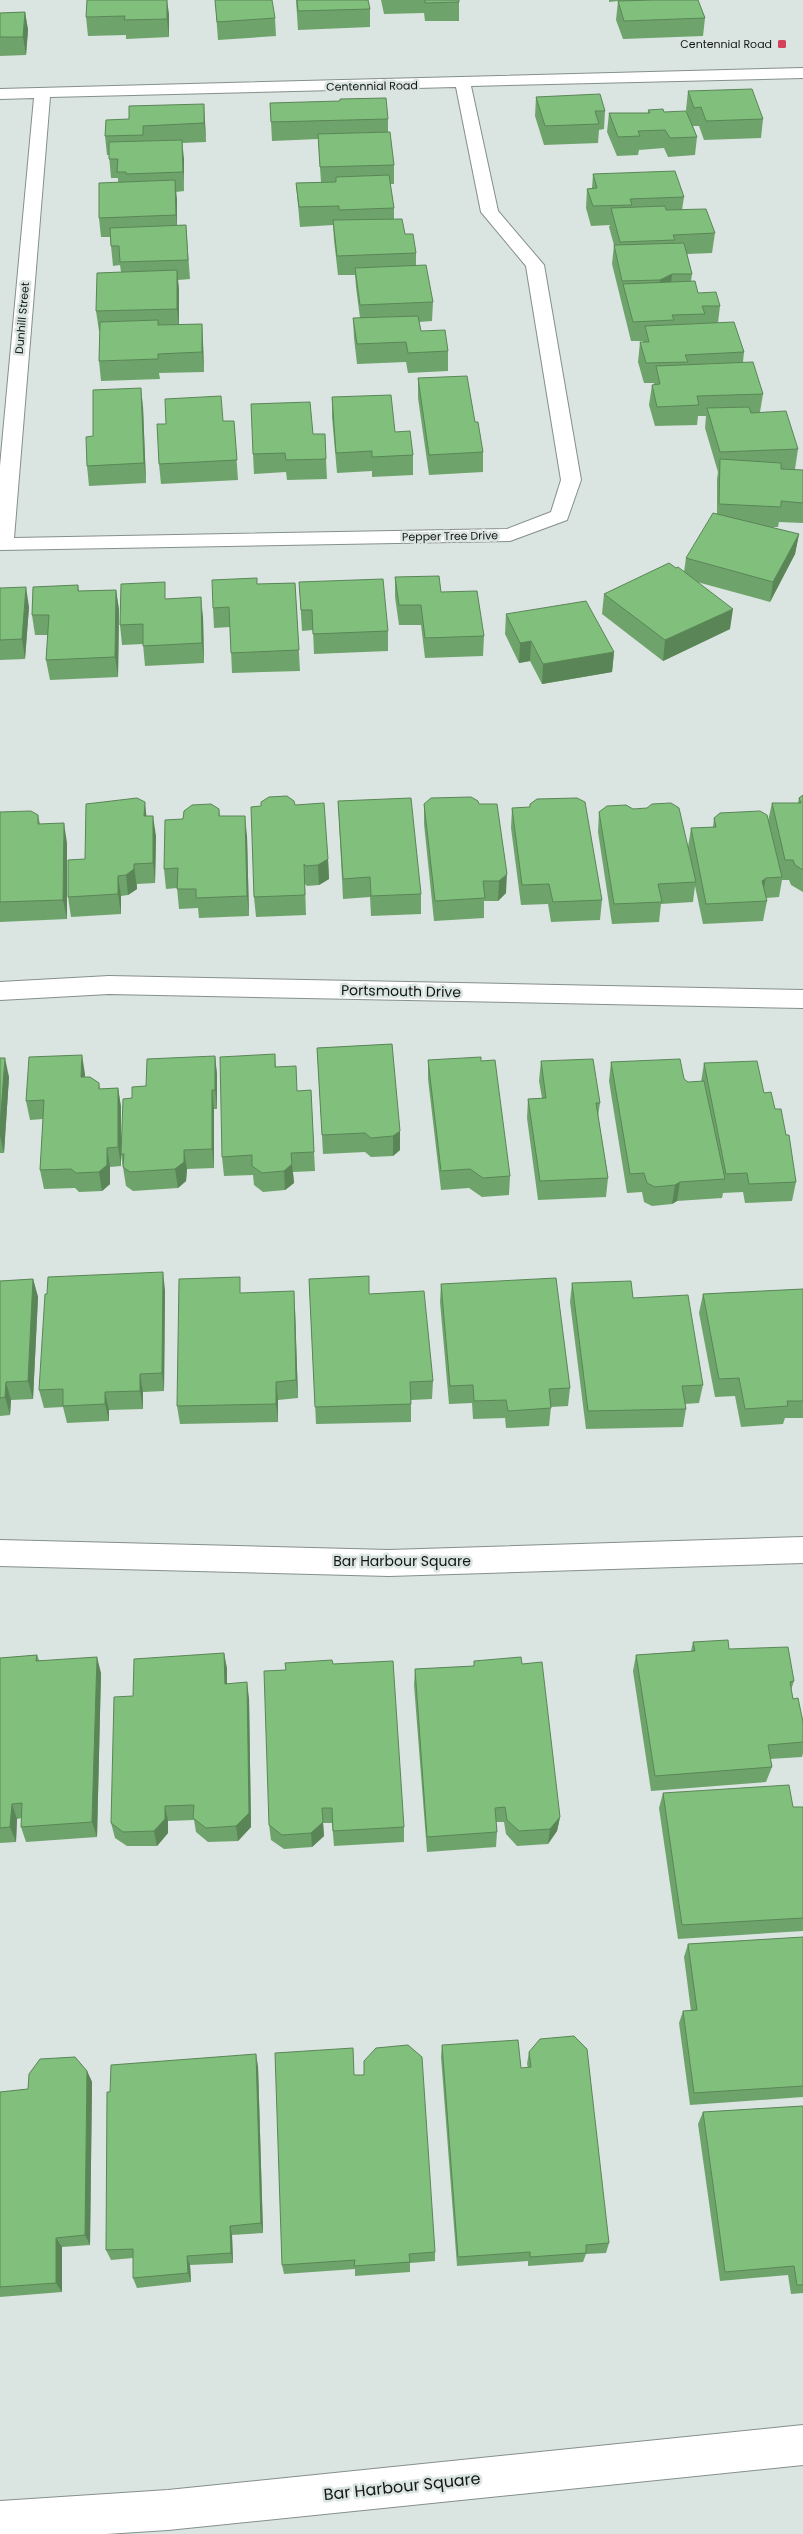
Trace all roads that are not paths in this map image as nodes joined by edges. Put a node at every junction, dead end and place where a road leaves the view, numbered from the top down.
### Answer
1 (803, 73) edge
2 (463, 84) junction
3 (42, 93) junction
4 (0, 94) edge
5 (1, 544) edge
6 (0, 991) edge
7 (803, 999) edge
8 (803, 1550) edge
9 (0, 1553) edge
10 (803, 2445) edge
11 (0, 2521) edge

1 - 2 street, Centennial Road
2 - 3 street, Centennial Road
2 - 5 street, Pepper Tree Drive
3 - 4 street, Centennial Road
3 - 5 street, Dunhill Street
6 - 7 street, Portsmouth Drive
8 - 9 street, Bar Harbour Square
10 - 11 street, Bar Harbour Square

